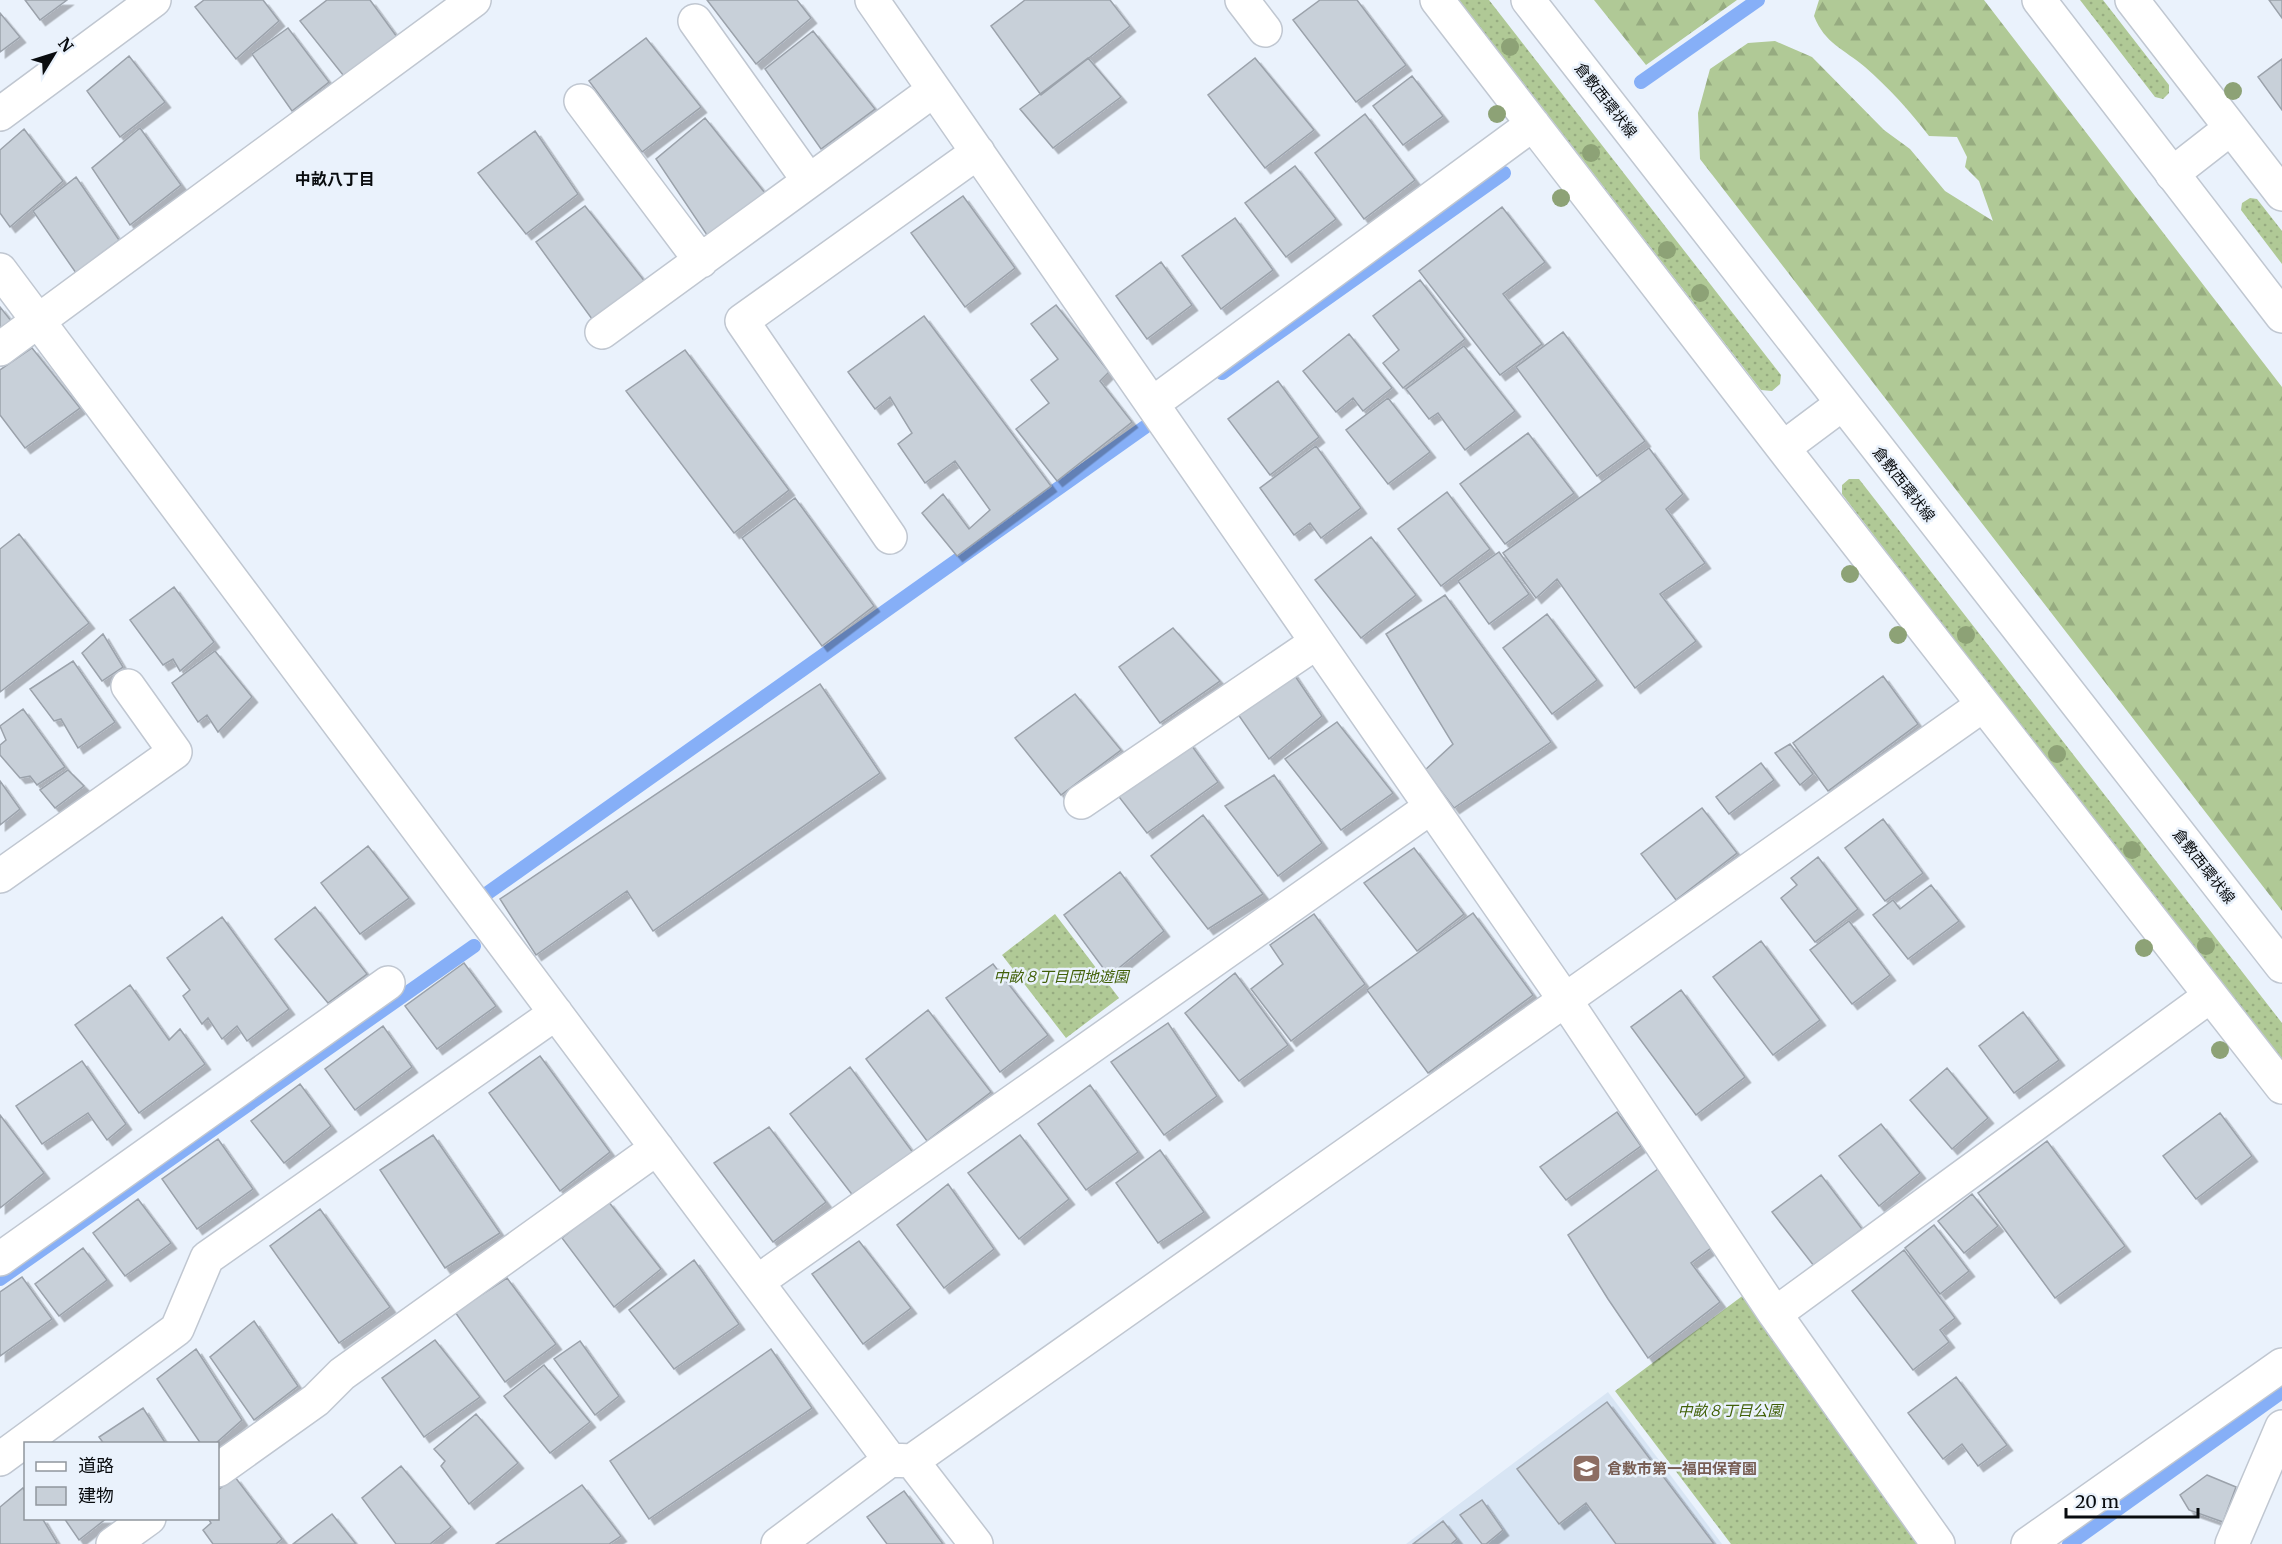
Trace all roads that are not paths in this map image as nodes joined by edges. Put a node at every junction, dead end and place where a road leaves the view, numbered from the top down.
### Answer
1 (154, 0) edge
2 (474, 0) edge
3 (872, 0) edge
4 (1242, 0) edge
5 (1437, 0) edge
6 (1528, 0) edge
7 (2039, 0) edge
8 (2132, 0) edge
9 (695, 21) dead end
10 (1265, 30) dead end
11 (934, 90) junction
12 (581, 101) dead end
13 (0, 114) edge
14 (1533, 124) junction
15 (2231, 129) junction
16 (978, 152) junction
17 (2172, 174) junction
18 (810, 181) junction
19 (2282, 194) edge
20 (701, 261) junction
21 (0, 270) edge
22 (2282, 316) edge
23 (39, 320) junction
24 (602, 333) dead end
25 (0, 349) edge
26 (1152, 404) junction
27 (1842, 404) junction
28 (1783, 448) junction
29 (890, 537) dead end
30 (1317, 642) junction
31 (128, 686) dead end
32 (1983, 705) junction
33 (1081, 802) dead end
34 (1431, 807) junction
35 (0, 876) edge
36 (2282, 966) edge
37 (388, 983) dead end
38 (2210, 996) junction
39 (1565, 1000) junction
40 (556, 1013) junction
41 (2282, 1088) edge
42 (657, 1148) junction
43 (0, 1258) edge
44 (757, 1282) junction
45 (1775, 1314) junction
46 (2282, 1365) edge
47 (2282, 1427) edge
48 (0, 1459) edge
49 (901, 1461) junction
50 (219, 1469) edge
51 (146, 1520) edge
52 (113, 1544) edge
53 (778, 1544) edge
54 (976, 1544) edge
55 (1938, 1544) edge
56 (2028, 1544) edge
57 (2232, 1544) edge

1 - 13 street
2 - 23 street
3 - 11 street
4 - 10 street
5 - 14 street
6 - 27 street, 倉敷西環状線
7 - 17 street
8 - 15 street
9 - 18 street
11 - 16 street
11 - 18 street
12 - 20 street
14 - 26 street
14 - 28 street
15 - 17 street
15 - 19 street
16 - 26 street
16 - 29 street
17 - 22 street
18 - 20 street
20 - 24 street
21 - 23 street
23 - 25 street
23 - 40 street
26 - 30 street
27 - 28 street
27 - 36 street, 倉敷西環状線
28 - 32 street
30 - 33 street
30 - 34 street
31 - 35 street
32 - 38 street
32 - 39 street
34 - 39 street
34 - 44 street
37 - 43 street
38 - 41 street
38 - 45 street
39 - 45 street
39 - 49 street
40 - 42 street
40 - 48 street
42 - 44 street
42 - 50 street
44 - 49 street
45 - 55 street
46 - 56 street
47 - 57 street
49 - 53 street
49 - 54 street
51 - 52 street

